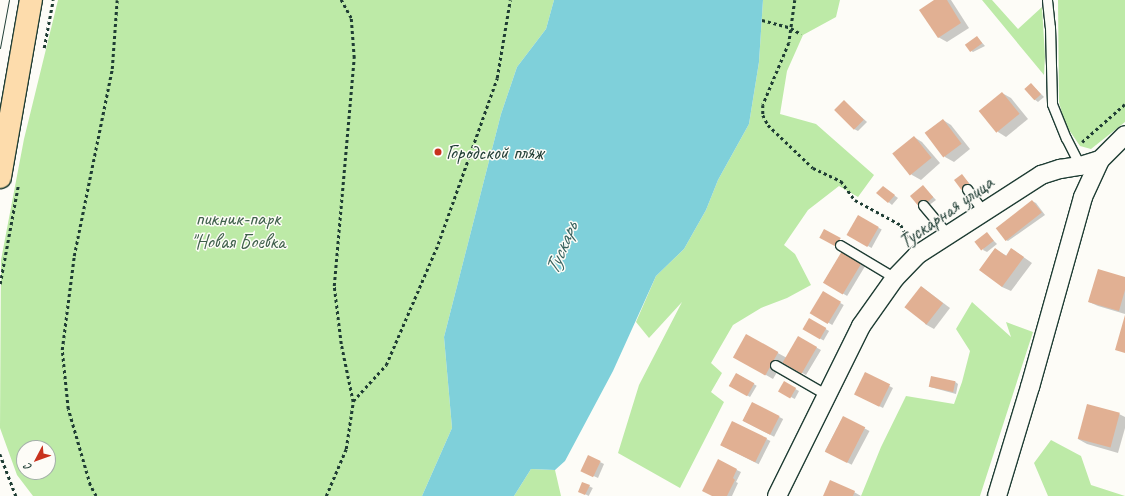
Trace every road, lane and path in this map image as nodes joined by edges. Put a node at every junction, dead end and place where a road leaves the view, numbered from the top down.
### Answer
1 (31, 0) edge
2 (117, 0) edge
3 (342, 0) edge
4 (510, 0) edge
5 (795, 0) edge
6 (1047, 0) edge
7 (762, 20) dead end
8 (791, 28) junction
9 (801, 34) dead end
10 (1125, 104) edge
11 (1125, 135) edge
12 (1076, 158) junction
13 (1100, 160) junction
14 (0, 177) edge
15 (967, 189) dead end
16 (923, 205) dead end
17 (983, 210) junction
18 (947, 234) junction
19 (840, 245) dead end
20 (917, 255) junction
21 (895, 278) junction
22 (775, 365) dead end
23 (827, 395) junction
24 (353, 402) junction
25 (0, 454) edge
26 (16, 496) edge
27 (96, 496) edge
28 (326, 496) edge
29 (777, 496) edge
30 (997, 496) edge

1 - 14 main road
2 - 27 path
3 - 24 path
4 - 24 path
5 - 8 path
6 - 12 lane
7 - 8 path
8 - 9 path
8 - 20 path
10 - 12 path
11 - 13 street, Тускарная улица
12 - 13 street, Тускарная улица
12 - 17 street, Тускарная улица
13 - 30 street, Тускарная улица
15 - 17 lane
16 - 18 lane
17 - 18 street, Тускарная улица
18 - 20 street, Тускарная улица
19 - 21 lane
20 - 21 street, Тускарная улица
21 - 23 street, Тускарная улица
22 - 23 lane
23 - 29 street, Тускарная улица
24 - 28 path
25 - 26 path

